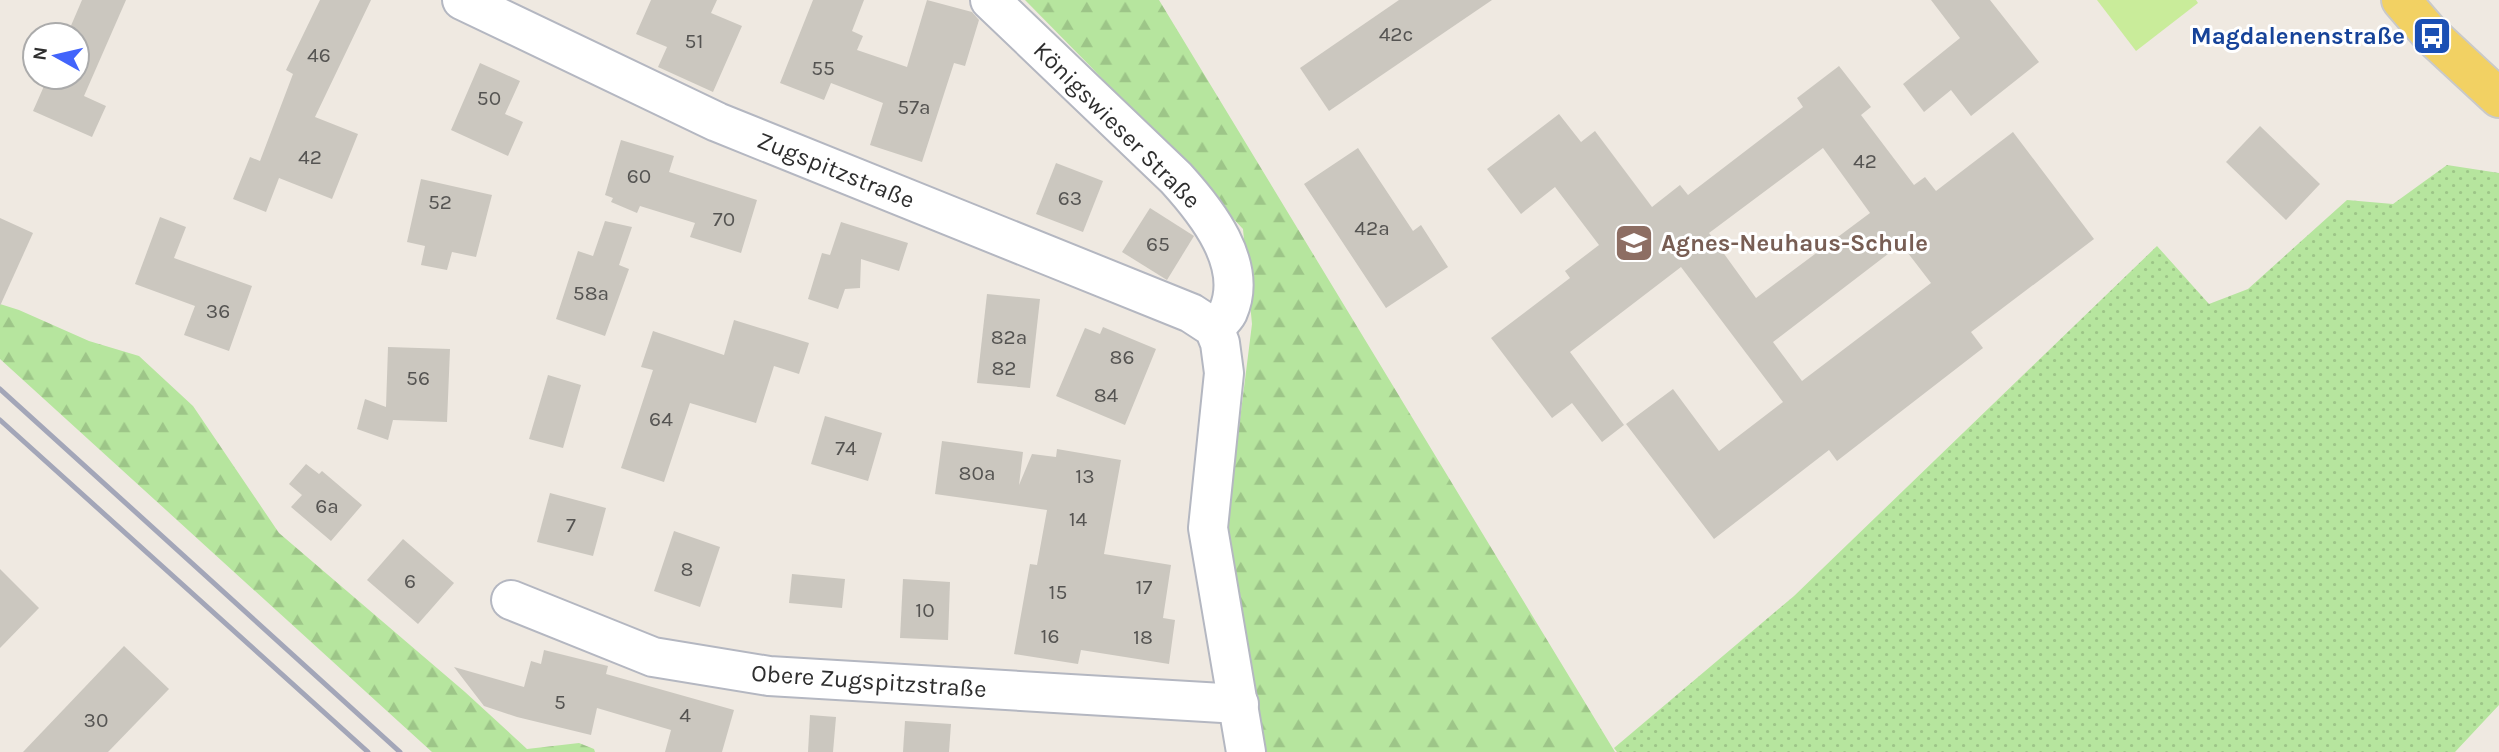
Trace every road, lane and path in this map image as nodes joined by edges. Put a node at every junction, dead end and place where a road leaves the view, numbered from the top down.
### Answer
1 (462, 0) edge
2 (990, 0) edge
3 (2403, 0) edge
4 (2499, 98) edge
5 (1214, 328) junction
6 (511, 600) dead end
7 (1239, 704) junction
8 (1246, 752) edge

1 - 5 street, Zugspitzstraße
2 - 5 street, Königswieser Straße
3 - 4 main road
5 - 7 street
6 - 7 street, Obere Zugspitzstraße
7 - 8 street

